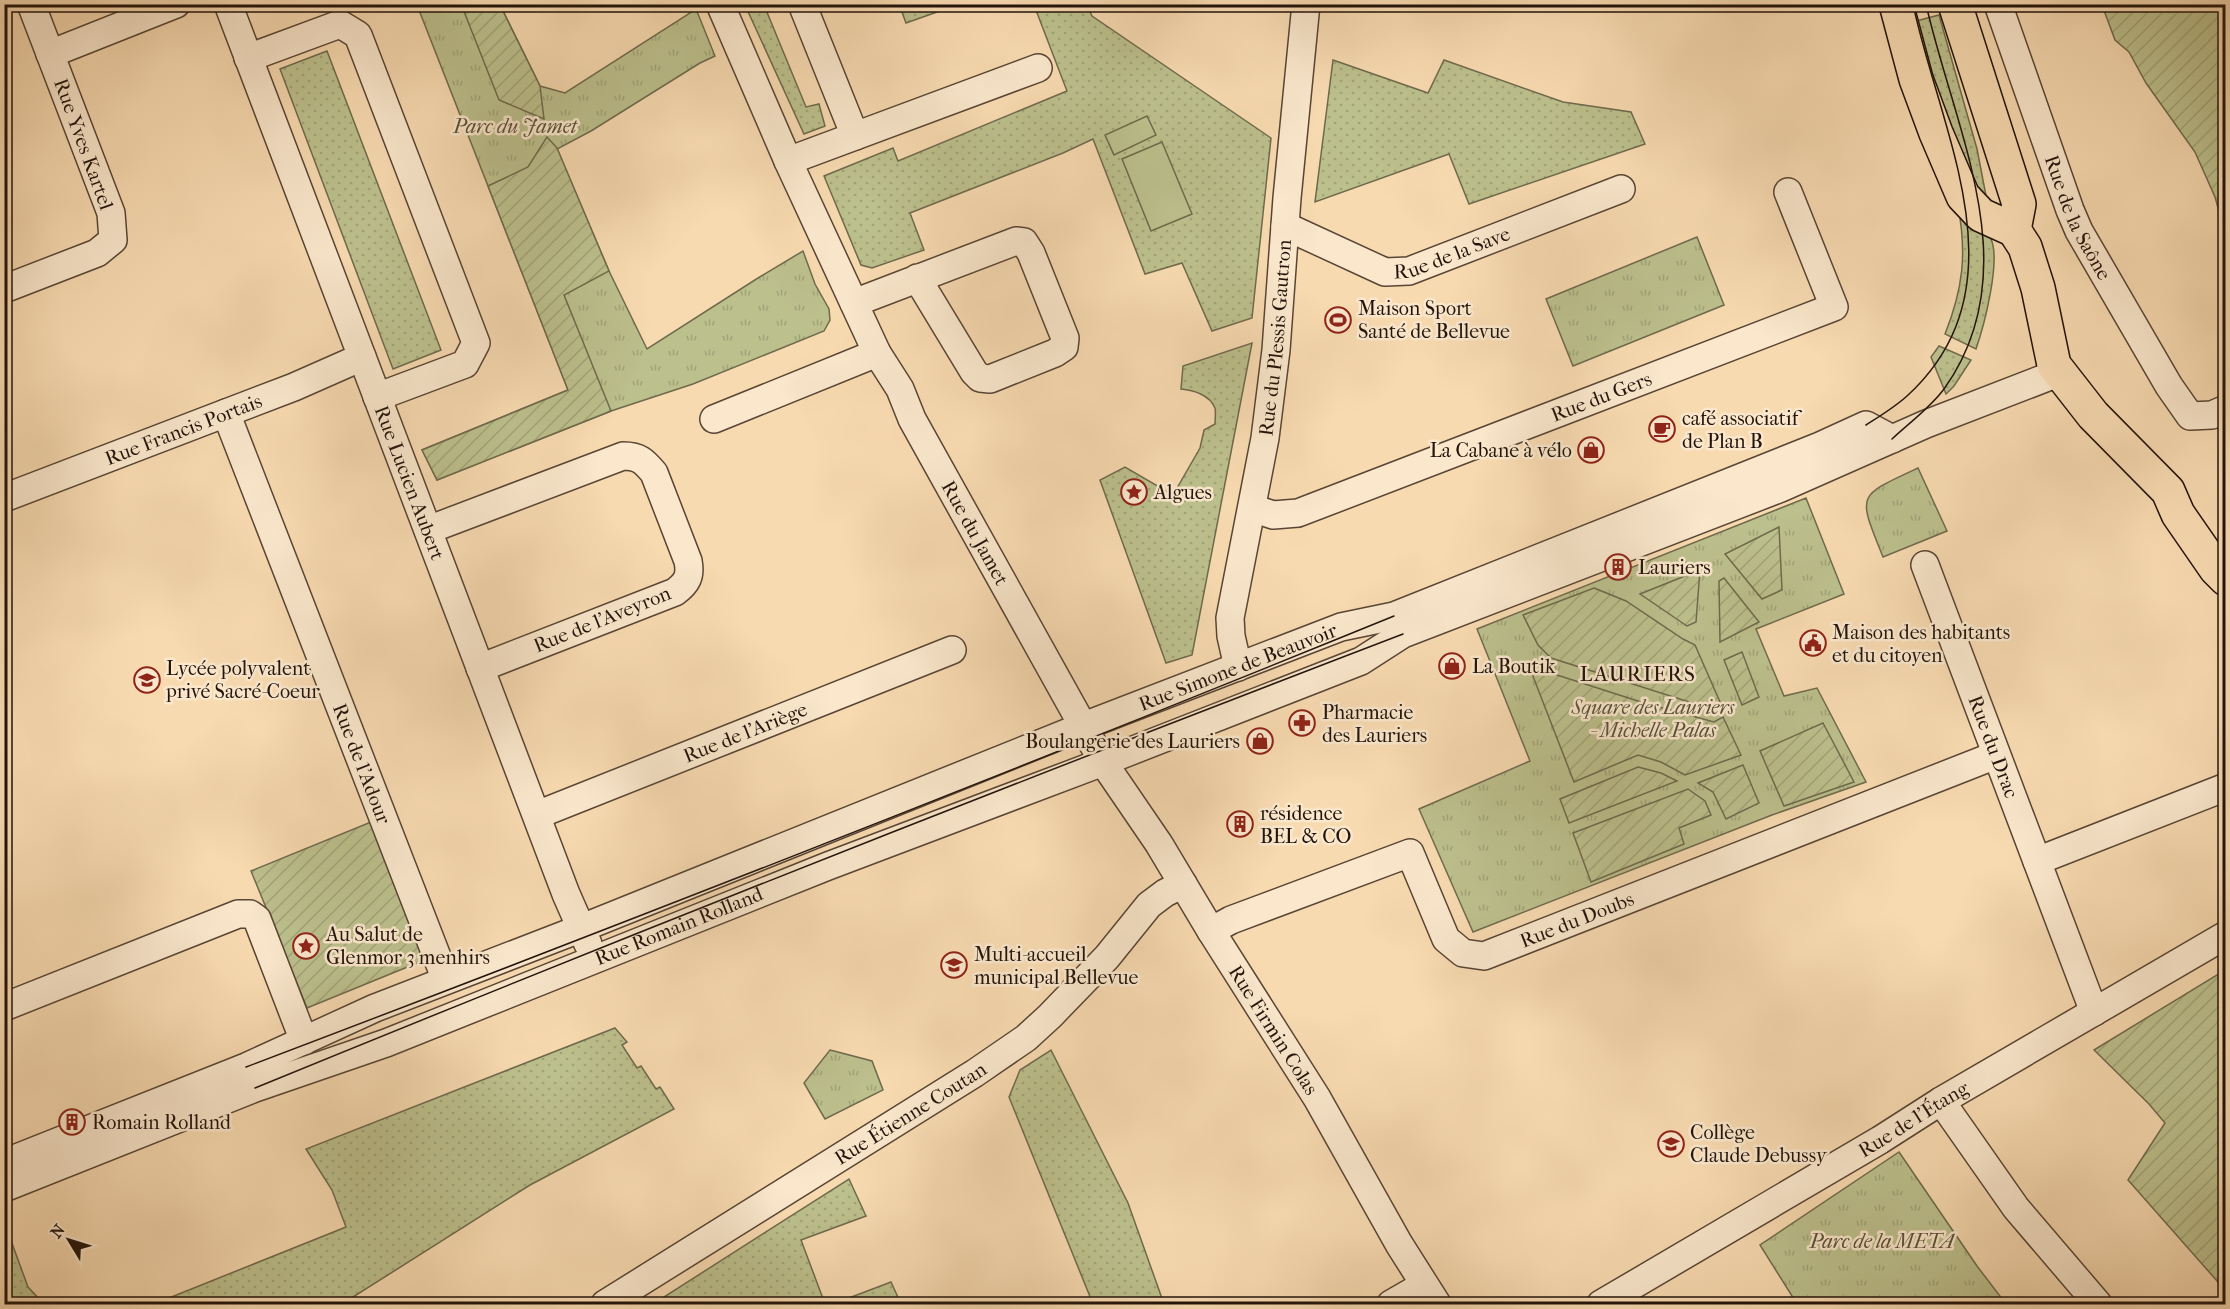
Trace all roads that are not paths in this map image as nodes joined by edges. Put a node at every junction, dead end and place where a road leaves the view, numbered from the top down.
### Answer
1 (31, 4) edge
2 (176, 4) edge
3 (228, 4) edge
4 (720, 4) edge
5 (802, 4) edge
6 (1306, 4) edge
7 (1896, 4) edge
8 (1955, 4) edge
9 (1998, 4) edge
10 (50, 54) junction
11 (248, 57) junction
12 (1038, 68) dead end
13 (855, 136) junction
14 (788, 162) junction
15 (1621, 189) dead end
16 (1788, 192) dead end
17 (1284, 226) junction
18 (2014, 230) junction
19 (917, 278) junction
20 (4, 289) edge
21 (854, 303) junction
22 (877, 353) junction
23 (362, 357) junction
24 (2056, 369) junction
25 (377, 397) junction
26 (2226, 409) edge
27 (226, 413) junction
28 (714, 419) dead end
29 (1892, 439) junction
30 (4, 498) edge
31 (1252, 508) junction
32 (428, 530) junction
33 (1925, 565) dead end
34 (2221, 574) edge
35 (1399, 625) junction
36 (952, 650) dead end
37 (480, 668) junction
38 (1238, 668) junction
39 (1084, 726) junction
40 (1996, 755) junction
41 (1103, 762) junction
42 (2226, 787) edge
43 (537, 815) junction
44 (2037, 861) junction
45 (1183, 884) junction
46 (582, 928) junction
47 (1211, 932) junction
48 (2226, 935) edge
49 (594, 959) junction
50 (446, 980) junction
51 (4, 1006) edge
52 (2094, 1012) junction
53 (304, 1041) junction
54 (251, 1078) junction
55 (1941, 1101) junction
56 (4, 1163) edge
57 (4, 1188) edge
58 (1430, 1295) edge
59 (605, 1305) edge
60 (1391, 1305) edge
61 (1601, 1305) edge
62 (2098, 1305) edge

1 - 10 street, Rue Yves Kartel
2 - 10 street
3 - 11 street, Rue Lucien Aubert
4 - 14 street, Rue du Jamet
5 - 13 street
6 - 17 street, Rue du Plessis Gautron
7 - 18 main road
8 - 18 main road
9 - 26 street, Rue de la Saône
10 - 20 street, Rue Yves Kartel
11 - 23 street, Rue Lucien Aubert
11 - 25 street
12 - 13 street
13 - 14 street
14 - 21 street, Rue du Jamet
15 - 17 street, Rue de la Save
16 - 31 street, Rue du Gers
17 - 31 street, Rue du Plessis Gautron
18 - 24 main road
19 - 19 street
19 - 21 street
21 - 22 street, Rue du Jamet
22 - 28 street
22 - 39 street, Rue du Jamet
23 - 25 street, Rue Lucien Aubert
23 - 27 street, Rue Francis Portais
24 - 29 street
24 - 34 main road
25 - 32 street, Rue Lucien Aubert
27 - 30 street, Rue Francis Portais
27 - 50 street, Rue de l'Adour
29 - 35 street
29 - 35 street
31 - 38 street, Rue du Plessis Gautron
32 - 37 street, Rue Lucien Aubert
32 - 37 street, Rue de l'Aveyron
33 - 40 street, Rue du Drac
35 - 38 street, Rue Simone de Beauvoir
35 - 41 street, Rue Simone de Beauvoir
36 - 43 street, Rue de l'Ariège
37 - 43 street, Rue Lucien Aubert
38 - 39 street, Rue Simone de Beauvoir
39 - 41 street, Rue du Jamet
39 - 46 street, Rue Romain Rolland
40 - 44 street, Rue du Drac
40 - 47 street, Rue du Doubs
41 - 45 street, Rue Firmin Colas
41 - 49 street, Rue Romain Rolland
42 - 44 street
43 - 46 street, Rue Lucien Aubert
44 - 52 street, Rue du Drac
45 - 47 street, Rue Firmin Colas
45 - 59 street, Rue Étienne Coutan
46 - 49 street, Rue Lucien Aubert
46 - 50 street, Rue Romain Rolland
47 - 58 street, Rue Firmin Colas
48 - 52 street, Rue de l'Étang
49 - 54 street, Rue Romain Rolland
50 - 53 street, Rue Romain Rolland
51 - 53 street
52 - 55 street, Rue de l'Étang
53 - 54 street, Rue Romain Rolland
54 - 56 street
54 - 57 street
55 - 61 street, Rue de l'Étang
55 - 62 street
58 - 60 street

